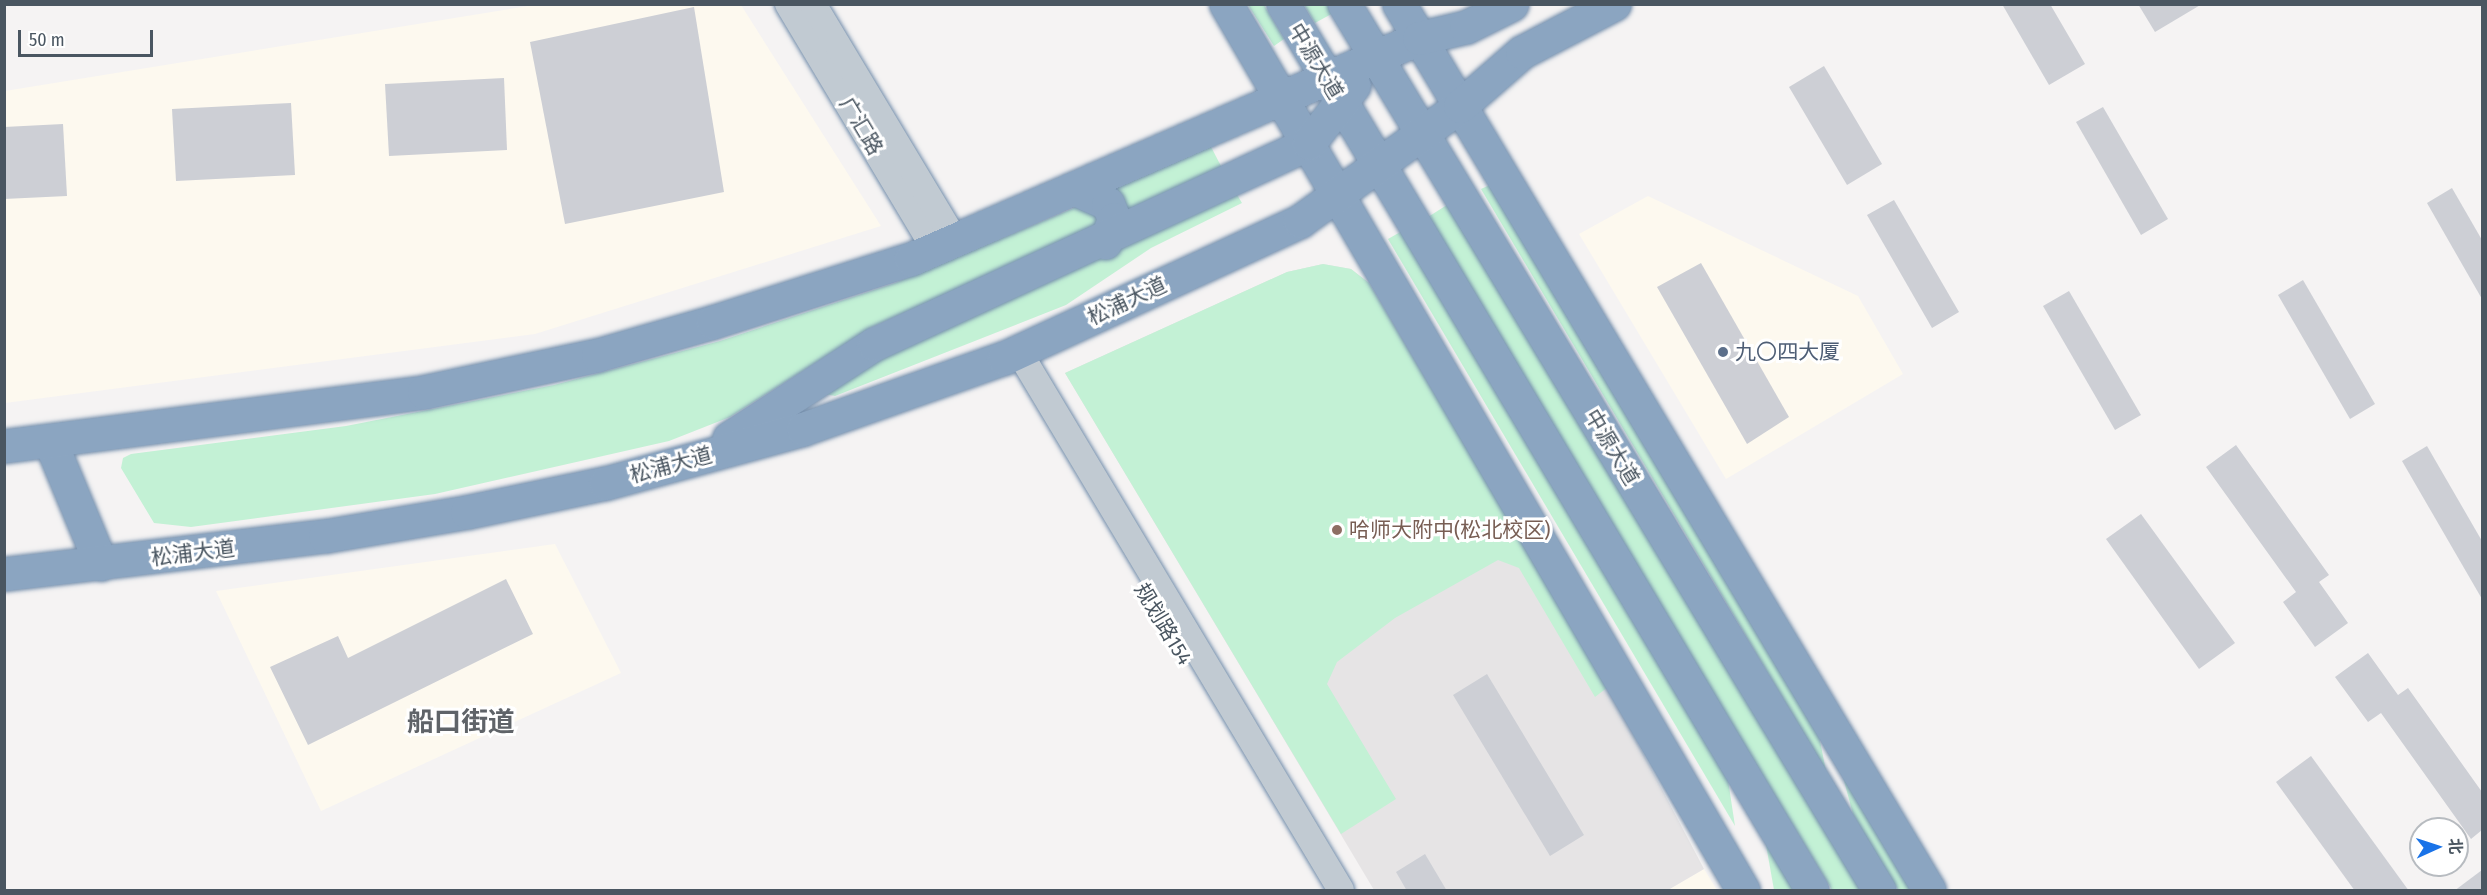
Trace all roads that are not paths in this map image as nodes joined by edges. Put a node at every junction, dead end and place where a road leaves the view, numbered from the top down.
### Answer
1 (788, 4) edge
2 (813, 4) edge
3 (1226, 4) edge
4 (1282, 4) edge
5 (1344, 4) edge
6 (1399, 4) edge
7 (1512, 4) edge
8 (1614, 4) edge
9 (1419, 38) junction
10 (1375, 57) junction
11 (1334, 90) junction
12 (1282, 98) junction
13 (1460, 106) junction
14 (1421, 134) junction
15 (1309, 143) junction
16 (1378, 165) junction
17 (1076, 189) junction
18 (1339, 193) junction
19 (1105, 242) junction
20 (945, 244) junction
21 (1011, 355) junction
22 (50, 441) junction
23 (4, 446) edge
24 (697, 458) junction
25 (101, 564) junction
26 (4, 574) edge
27 (1322, 891) edge
28 (1341, 891) edge
29 (1743, 891) edge
30 (1812, 891) edge
31 (1879, 891) edge
32 (1929, 891) edge

1 - 20 street, 广汇路
2 - 20 street, 广汇路
3 - 12 highway
4 - 11 highway, 中源大道
5 - 10 highway, 中源大道
6 - 9 highway, 中源大道
7 - 9 highway
8 - 13 highway, 松浦大道
9 - 10 highway
9 - 13 highway, 中源大道
10 - 11 highway
10 - 14 highway, 中源大道
11 - 12 highway
11 - 15 highway
11 - 16 highway, 中源大道
12 - 15 highway
12 - 17 highway
13 - 14 highway, 松浦大道
13 - 32 highway, 中源大道
14 - 16 highway, 松浦大道
14 - 31 highway, 中源大道
15 - 18 highway
15 - 19 highway
16 - 18 highway, 松浦大道
16 - 30 highway, 中源大道
17 - 19 highway
17 - 20 highway
18 - 21 highway, 松浦大道
18 - 29 highway
19 - 24 highway
20 - 22 highway
21 - 24 highway, 松浦大道
21 - 27 street, 规划路154
21 - 28 street
22 - 23 highway
22 - 25 highway
24 - 25 highway, 松浦大道
25 - 26 highway, 松浦大道

